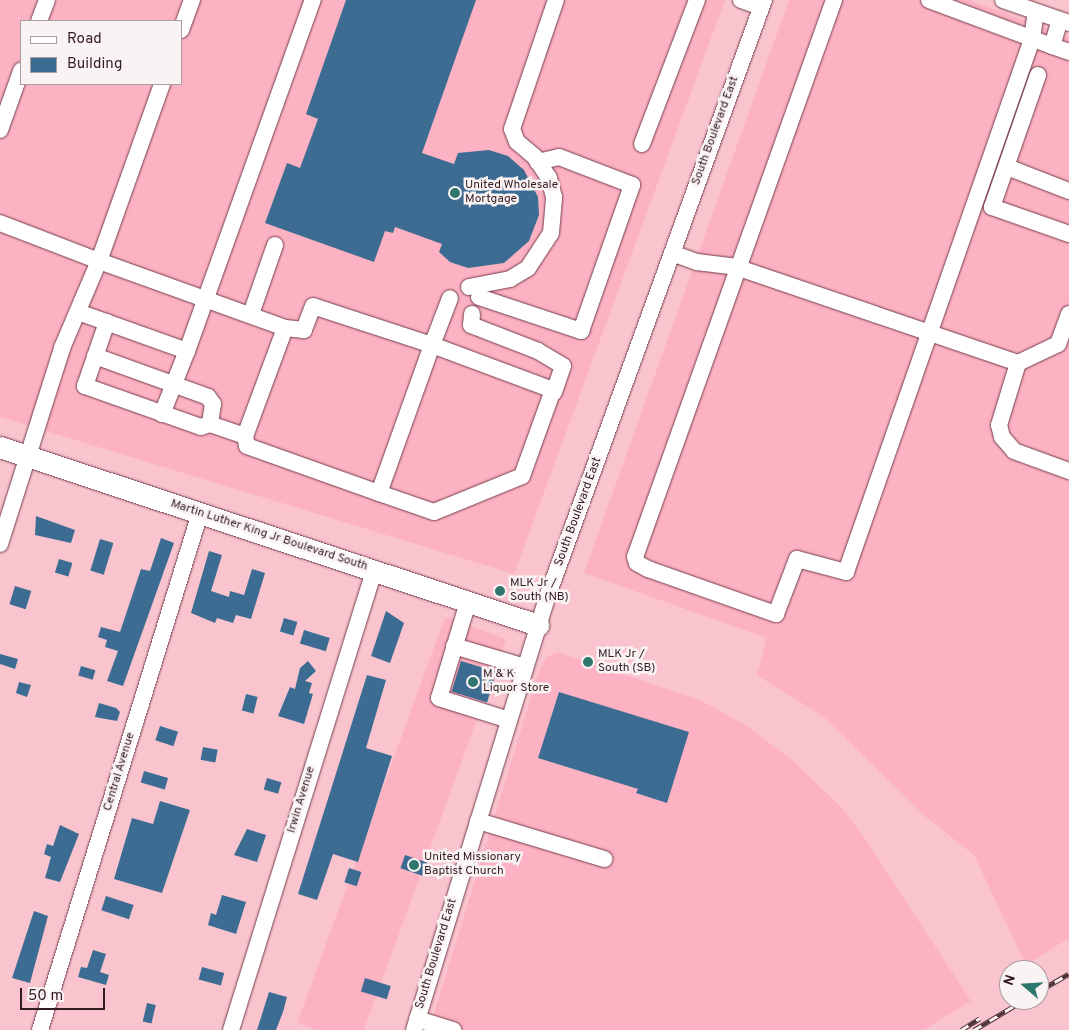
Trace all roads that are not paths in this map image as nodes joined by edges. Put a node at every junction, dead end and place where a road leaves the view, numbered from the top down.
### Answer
1 (192, 0) edge
2 (313, 0) edge
3 (556, 0) edge
4 (697, 0) edge
5 (741, 0) edge
6 (834, 0) edge
7 (929, 0) edge
8 (1003, 0) edge
9 (41, 2) edge
10 (762, 3) edge
11 (1036, 12) junction
12 (39, 20) edge
13 (1065, 22) edge
14 (182, 27) edge
15 (1032, 38) junction
16 (1052, 46) junction
17 (1069, 52) edge
18 (20, 74) edge
19 (1038, 75) dead end
20 (162, 85) edge
21 (0, 130) edge
22 (642, 144) dead end
23 (538, 162) junction
24 (1007, 168) junction
25 (1069, 191) edge
26 (0, 223) edge
27 (1069, 234) edge
28 (275, 245) dead end
29 (672, 253) junction
30 (99, 261) junction
31 (736, 267) junction
32 (474, 292) junction
33 (450, 298) junction
34 (206, 299) junction
35 (78, 312) junction
36 (250, 314) junction
37 (472, 314) junction
38 (1069, 314) edge
39 (107, 322) junction
40 (285, 328) junction
41 (931, 334) junction
42 (432, 346) junction
43 (187, 351) junction
44 (95, 356) junction
45 (1018, 363) junction
46 (172, 384) junction
47 (554, 392) junction
48 (162, 414) junction
49 (210, 424) junction
50 (245, 436) junction
51 (0, 448) edge
52 (27, 456) junction
53 (1069, 472) edge
54 (379, 493) junction
55 (200, 514) junction
56 (0, 544) edge
57 (374, 571) junction
58 (468, 602) junction
59 (538, 625) junction
60 (454, 646) junction
61 (525, 667) junction
62 (509, 720) junction
63 (478, 821) junction
64 (604, 859) dead end
65 (416, 1025) edge
66 (40, 1030) edge
67 (231, 1030) edge
68 (453, 1030) edge

1 - 14 street
2 - 34 street
3 - 23 street
4 - 22 street
5 - 10 street
6 - 31 street
7 - 15 street
8 - 11 street
9 - 12 street
10 - 29 street, South Boulevard East
11 - 13 street
11 - 15 street
13 - 16 street
15 - 16 street
15 - 41 street
16 - 17 street
18 - 21 street
19 - 24 street
20 - 30 street
23 - 32 street
23 - 32 street
24 - 25 street
24 - 27 street
26 - 30 street
28 - 36 street
29 - 31 street
29 - 59 street, South Boulevard East
30 - 34 street
30 - 35 street
31 - 41 street
31 - 41 street
32 - 33 street
32 - 37 street
33 - 37 street
33 - 42 street
34 - 36 street
34 - 43 street
35 - 39 street
35 - 52 street
36 - 40 street
37 - 47 street
38 - 45 street
39 - 43 street
39 - 44 street
40 - 42 street
40 - 50 street
41 - 45 street
42 - 47 street
42 - 54 street
43 - 46 street
44 - 46 street
44 - 48 street
45 - 53 street
46 - 48 street
46 - 49 street
47 - 54 street
48 - 49 street
49 - 50 street
50 - 54 street
51 - 52 main road, Martin Luther King Jr Boulevard South
52 - 55 main road, Martin Luther King Jr Boulevard South
52 - 56 street
55 - 57 main road, Martin Luther King Jr Boulevard South
55 - 66 street, Central Avenue
57 - 58 main road, Martin Luther King Jr Boulevard South
57 - 67 street, Irwin Avenue
58 - 59 main road, Martin Luther King Jr Boulevard South
58 - 60 street
59 - 61 street, South Boulevard East
60 - 61 street
60 - 62 street
61 - 62 street, South Boulevard East
62 - 63 street, South Boulevard East
63 - 64 street
63 - 65 street, South Boulevard East
65 - 68 street

